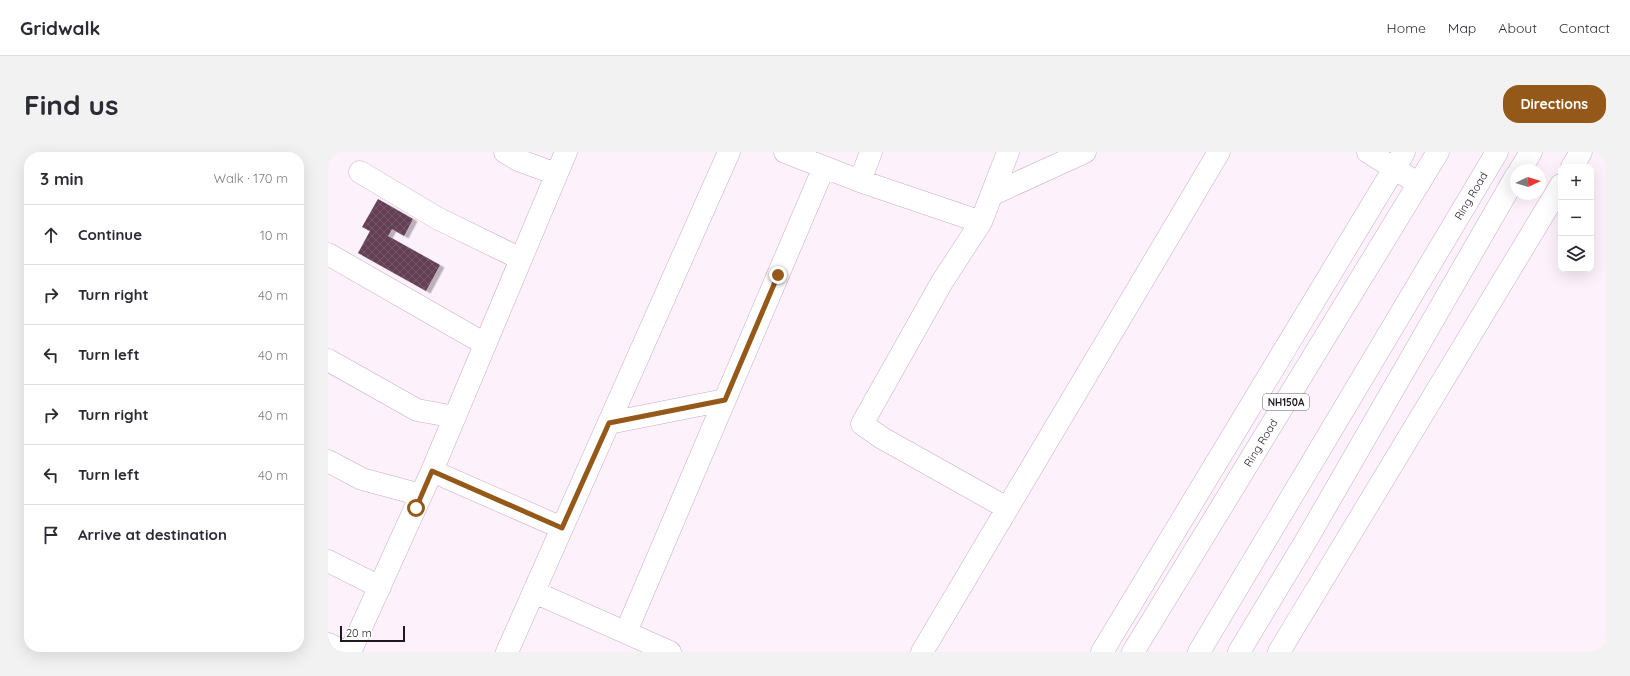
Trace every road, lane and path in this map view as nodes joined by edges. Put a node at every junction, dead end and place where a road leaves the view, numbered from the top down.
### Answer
1 (505, 152) edge
2 (566, 152) edge
3 (729, 152) edge
4 (785, 152) edge
5 (871, 152) edge
6 (1008, 152) edge
7 (1085, 152) edge
8 (1218, 152) edge
9 (1368, 152) edge
10 (1438, 152) edge
11 (1497, 152) edge
12 (1531, 152) edge
13 (1581, 152) edge
14 (1399, 160) edge
15 (1524, 164) edge
16 (1574, 164) edge
17 (824, 167) junction
18 (360, 172) dead end
19 (556, 174) junction
20 (860, 181) junction
21 (1419, 184) junction
22 (1510, 186) edge
23 (1558, 190) edge
24 (993, 194) junction
25 (981, 222) junction
26 (328, 254) edge
27 (521, 259) junction
28 (485, 344) junction
29 (328, 360) edge
30 (725, 400) junction
31 (455, 417) junction
32 (609, 423) junction
33 (328, 461) edge
34 (432, 471) junction
35 (421, 495) junction
36 (1007, 508) junction
37 (562, 528) junction
38 (328, 561) edge
39 (380, 587) junction
40 (534, 592) junction
41 (626, 632) junction
42 (328, 644) edge
43 (345, 652) edge
44 (350, 652) edge
45 (507, 652) edge
46 (670, 652) edge
47 (922, 652) edge
48 (1102, 652) edge
49 (1133, 652) edge
50 (1199, 652) edge
51 (1239, 652) edge
52 (1279, 652) edge

1 - 19 main road
2 - 19 main road
3 - 32 main road
4 - 17 main road
5 - 20 main road
6 - 24 main road
7 - 24 main road
8 - 36 main road
9 - 14 main road
10 - 21 main road, Ring Road / NH150A
11 - 50 main road, Ring Road
12 - 15 main road
13 - 16 main road
14 - 21 main road
14 - 48 main road
17 - 20 main road
17 - 30 main road
18 - 27 main road
19 - 27 main road
20 - 25 main road
21 - 49 main road, Ring Road / NH150A
22 - 51 main road
23 - 52 main road
24 - 25 main road
25 - 36 main road
26 - 28 main road
27 - 28 main road
28 - 31 main road
29 - 31 main road
30 - 32 main road
30 - 41 main road
31 - 34 main road
32 - 37 main road
33 - 35 main road
34 - 35 main road
34 - 37 main road
35 - 39 main road
36 - 47 main road
37 - 40 main road
38 - 39 main road
39 - 44 main road
40 - 41 main road
40 - 45 main road
41 - 46 main road
42 - 43 main road

